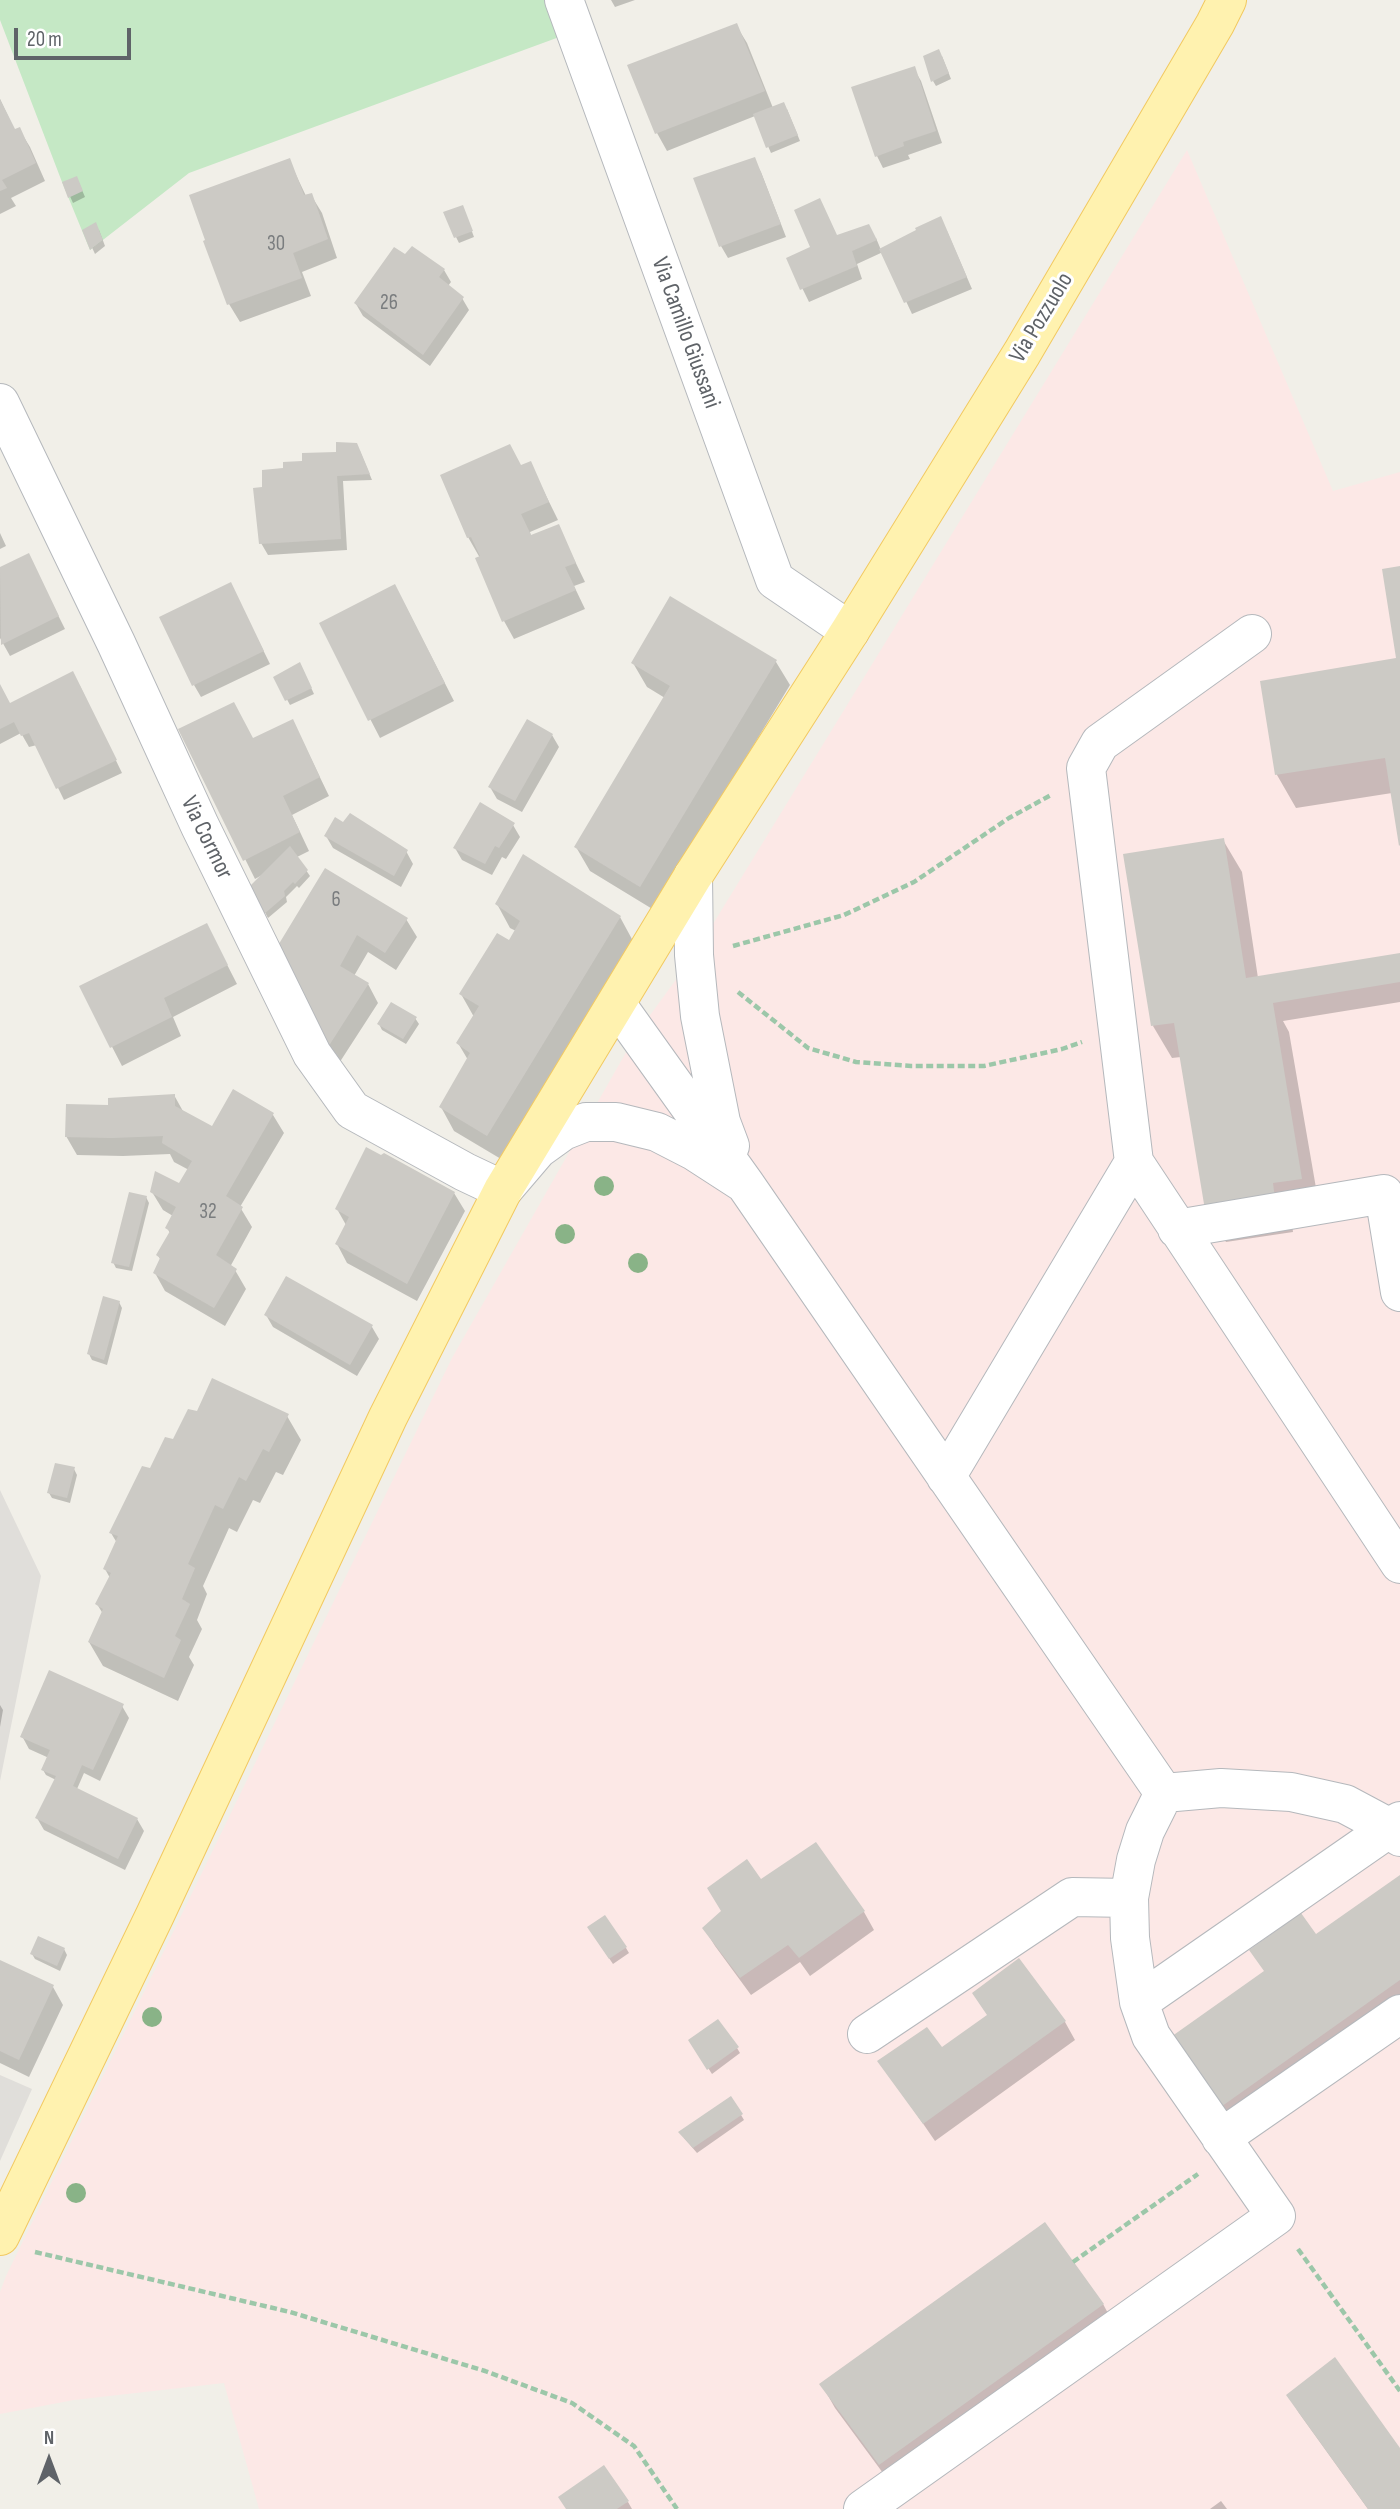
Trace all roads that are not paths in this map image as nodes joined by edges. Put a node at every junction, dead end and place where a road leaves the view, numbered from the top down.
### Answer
1 (564, 0) edge
2 (1227, 0) edge
3 (0, 403) edge
4 (850, 631) junction
5 (1252, 634) dead end
6 (694, 876) junction
7 (617, 1005) junction
8 (1134, 1162) junction
9 (744, 1184) junction
10 (503, 1190) junction
11 (1177, 1229) junction
12 (1400, 1292) edge
13 (946, 1477) junction
14 (1400, 1564) edge
15 (1164, 1793) junction
16 (1397, 1829) edge
17 (1129, 1898) junction
18 (1139, 2002) junction
19 (1400, 2014) edge
20 (867, 2034) dead end
21 (1226, 2145) junction
22 (16, 2244) edge
23 (863, 2509) edge

1 - 4 street, Via Camillo Giussani
2 - 4 main road, Via Pozzuolo
3 - 10 street, Via Cormor
4 - 6 main road, Via Pozzuolo
5 - 8 street
6 - 7 main road, Via Pozzuolo
6 - 9 street
7 - 9 street
7 - 10 main road, Via Pozzuolo
8 - 11 street
8 - 13 street
9 - 10 street
9 - 13 street
10 - 22 main road, Via Pozzuolo
11 - 12 street
11 - 14 street
13 - 15 street
15 - 16 street
15 - 17 street
16 - 18 street
17 - 18 street
17 - 20 street
18 - 21 street
19 - 21 street
21 - 23 street

